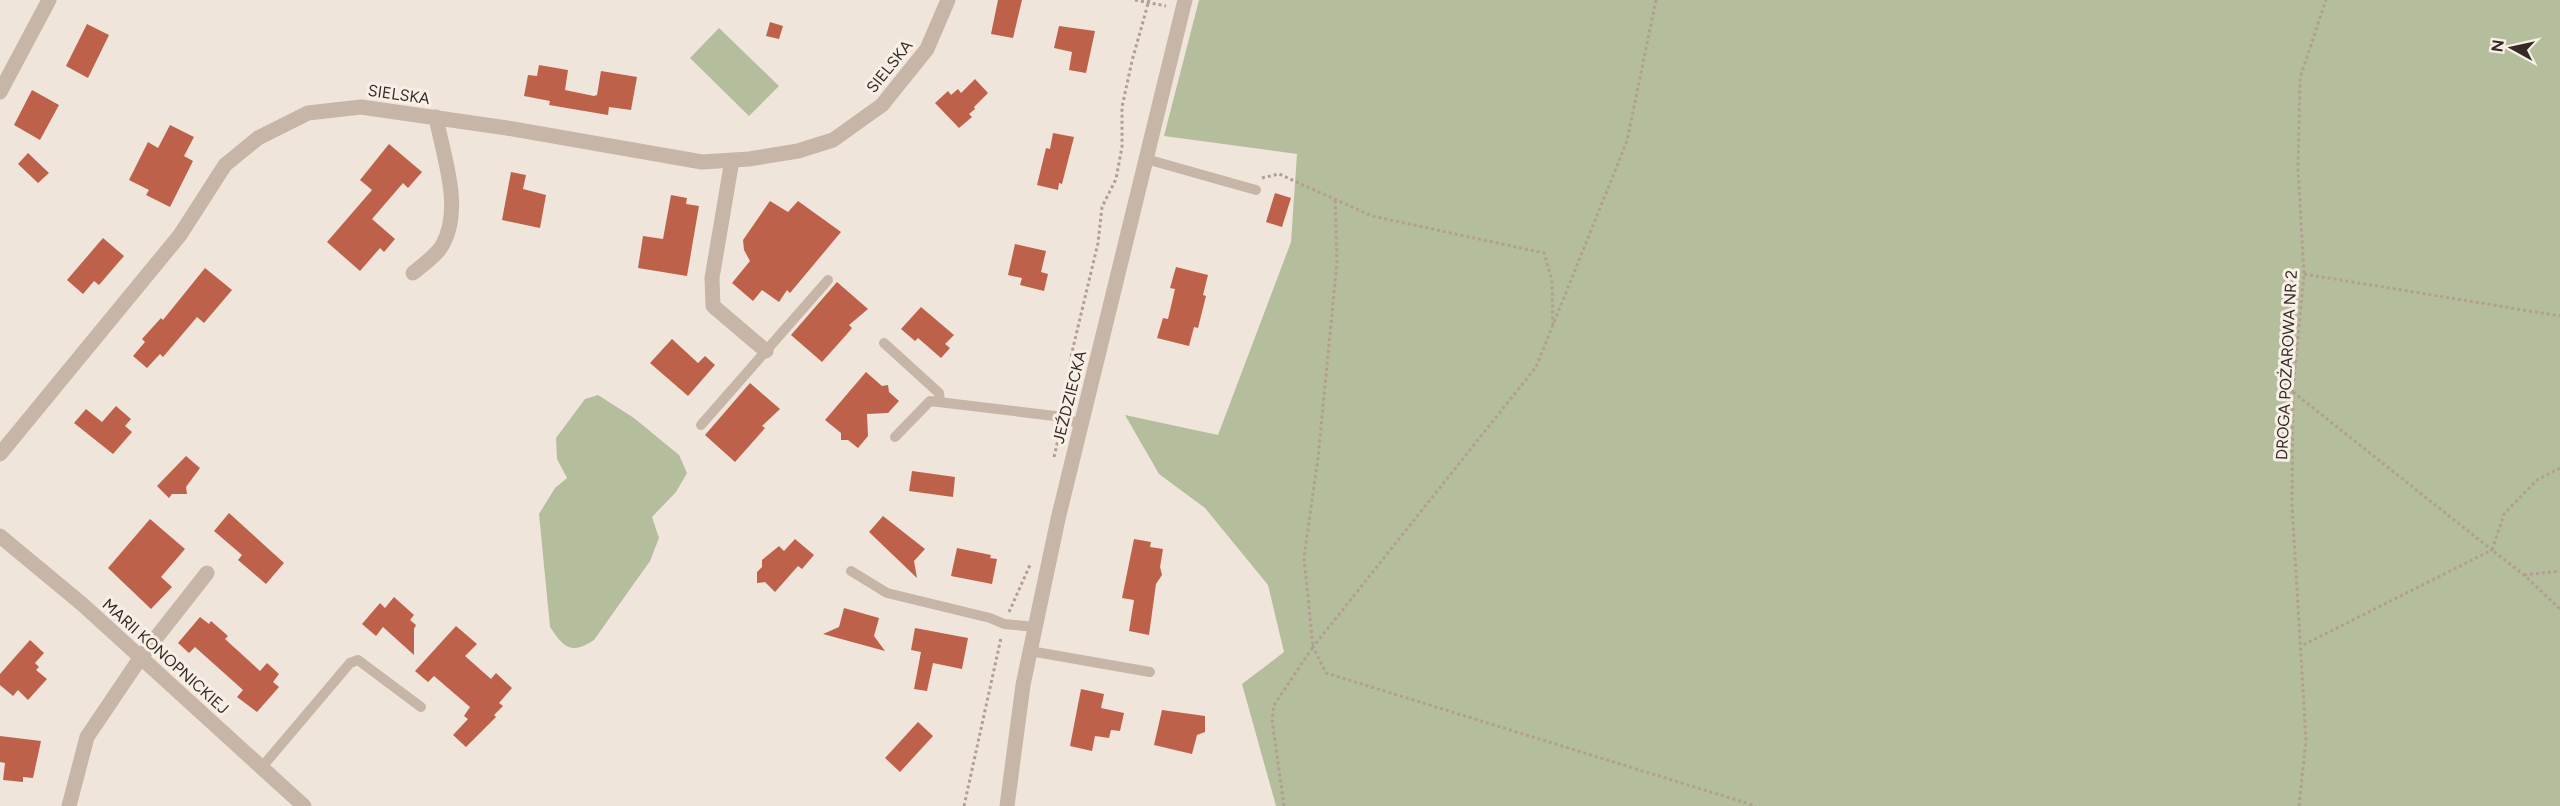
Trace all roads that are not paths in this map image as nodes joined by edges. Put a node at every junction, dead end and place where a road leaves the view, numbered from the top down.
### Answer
1 (49, 0) edge
2 (948, 0) edge
3 (1184, 4) edge
4 (0, 92) edge
5 (436, 117) junction
6 (1146, 159) junction
7 (732, 160) junction
8 (1256, 190) dead end
9 (413, 273) dead end
10 (828, 280) dead end
11 (884, 343) dead end
12 (766, 351) junction
13 (940, 401) junction
14 (701, 425) dead end
15 (1082, 425) junction
16 (895, 437) dead end
17 (0, 454) edge
18 (0, 536) edge
19 (851, 571) dead end
20 (207, 573) dead end
21 (1036, 627) junction
22 (1030, 651) junction
23 (141, 657) junction
24 (1150, 672) dead end
25 (421, 707) dead end
26 (262, 767) junction
27 (69, 806) edge
28 (304, 806) edge
29 (1007, 806) edge

1 - 4 street
2 - 7 street, SIELSKA
3 - 6 street, JEŹDZIECKA
5 - 7 street, SIELSKA
5 - 9 street
5 - 17 street, SIELSKA
6 - 8 lane
6 - 15 street, JEŹDZIECKA
7 - 12 street
10 - 12 lane
11 - 13 lane
12 - 14 lane
13 - 15 lane
13 - 16 lane
15 - 21 street, JEŹDZIECKA
18 - 23 street, MARII KONOPNICKIEJ
19 - 21 lane
20 - 23 street
21 - 22 street, JEŹDZIECKA
22 - 24 lane
22 - 29 street, JEŹDZIECKA
23 - 26 street, MARII KONOPNICKIEJ
23 - 27 street
25 - 26 lane
26 - 28 street, MARII KONOPNICKIEJ

